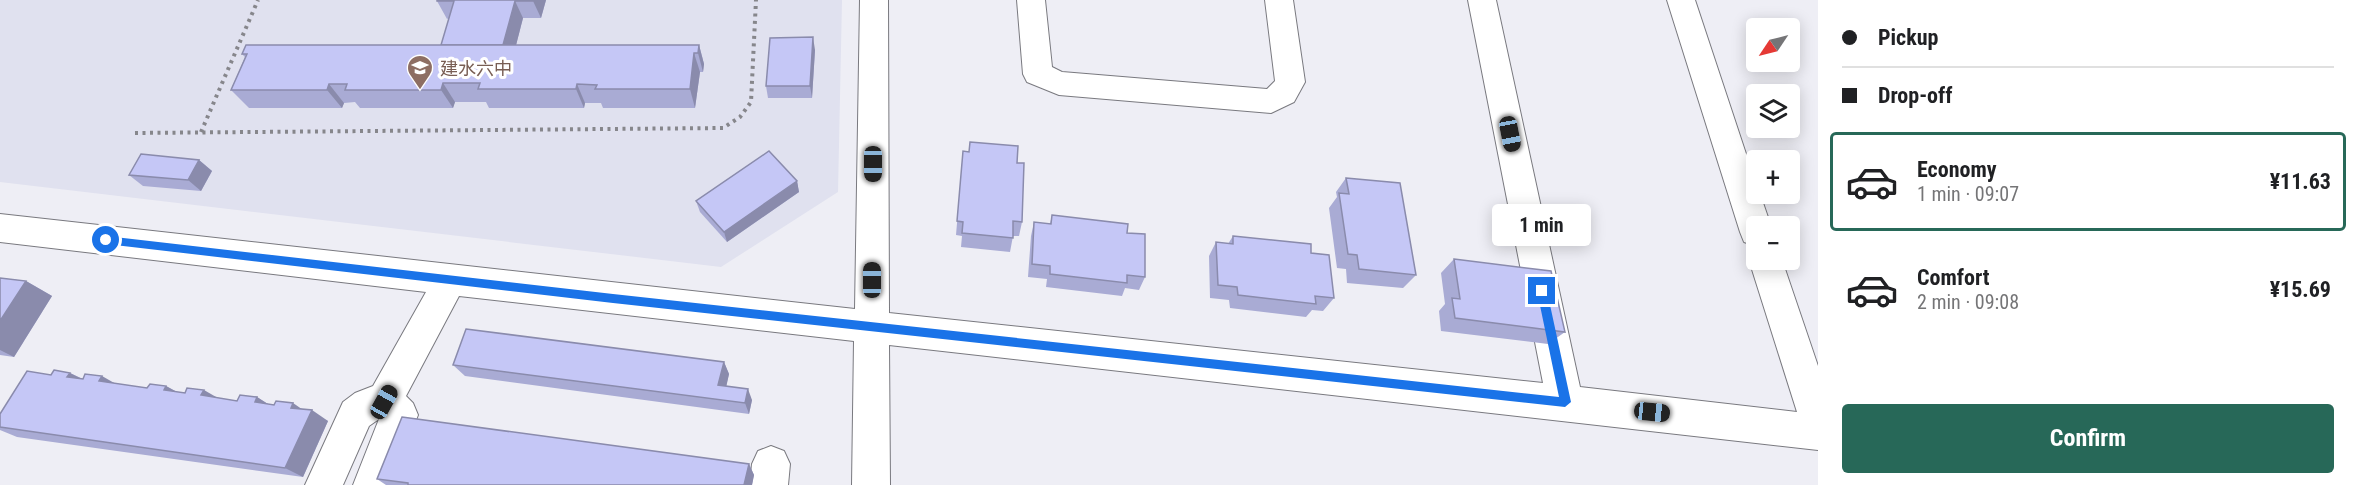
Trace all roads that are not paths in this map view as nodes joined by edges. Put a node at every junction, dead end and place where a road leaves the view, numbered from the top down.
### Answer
1 (874, 0) edge
2 (1031, 0) edge
3 (1279, 0) edge
4 (1482, 0) edge
5 (1681, 0) edge
6 (1751, 216) edge
7 (0, 228) edge
8 (1769, 270) edge
9 (450, 280) junction
10 (872, 327) junction
11 (384, 402) junction
12 (1565, 402) junction
13 (1818, 421) edge
14 (1818, 432) edge
15 (324, 485) edge
16 (372, 485) edge
17 (871, 485) edge

1 - 10 street
2 - 3 street
4 - 12 street
5 - 6 street
7 - 9 street
8 - 13 street
9 - 10 street
9 - 11 street
10 - 12 street
10 - 17 street
11 - 15 street
11 - 16 street
12 - 14 street

